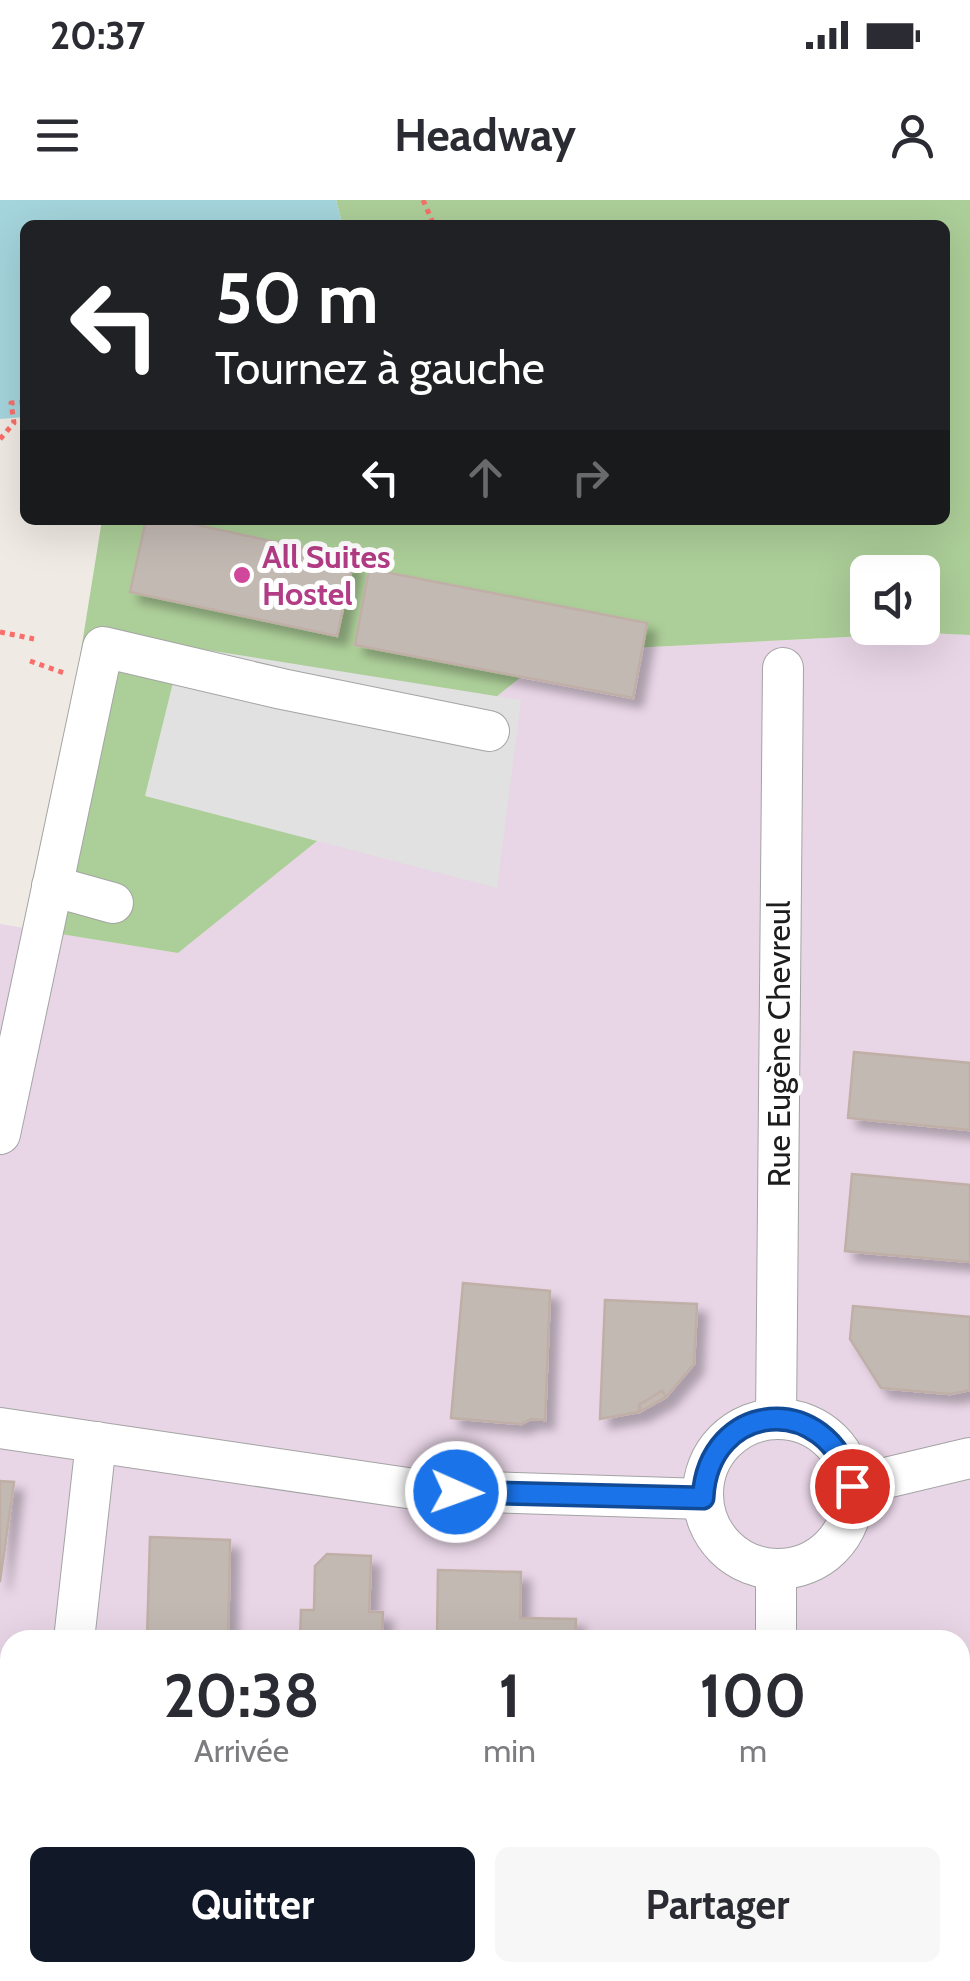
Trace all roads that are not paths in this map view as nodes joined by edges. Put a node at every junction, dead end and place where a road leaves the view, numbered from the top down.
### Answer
1 (783, 668) dead end
2 (488, 731) dead end
3 (52, 886) junction
4 (113, 903) dead end
5 (0, 1134) edge
6 (776, 1419) junction
7 (0, 1428) edge
8 (96, 1442) junction
9 (970, 1458) edge
10 (852, 1486) junction
11 (703, 1498) junction
12 (776, 1568) junction
13 (75, 1630) edge
14 (776, 1630) edge

1 - 6 street, Rue Eugène Chevreul
2 - 3 street
3 - 4 street
3 - 5 street
6 - 10 street
6 - 11 street
7 - 8 street
8 - 11 street
8 - 13 street
9 - 10 street
10 - 12 street
11 - 12 street
12 - 14 street

